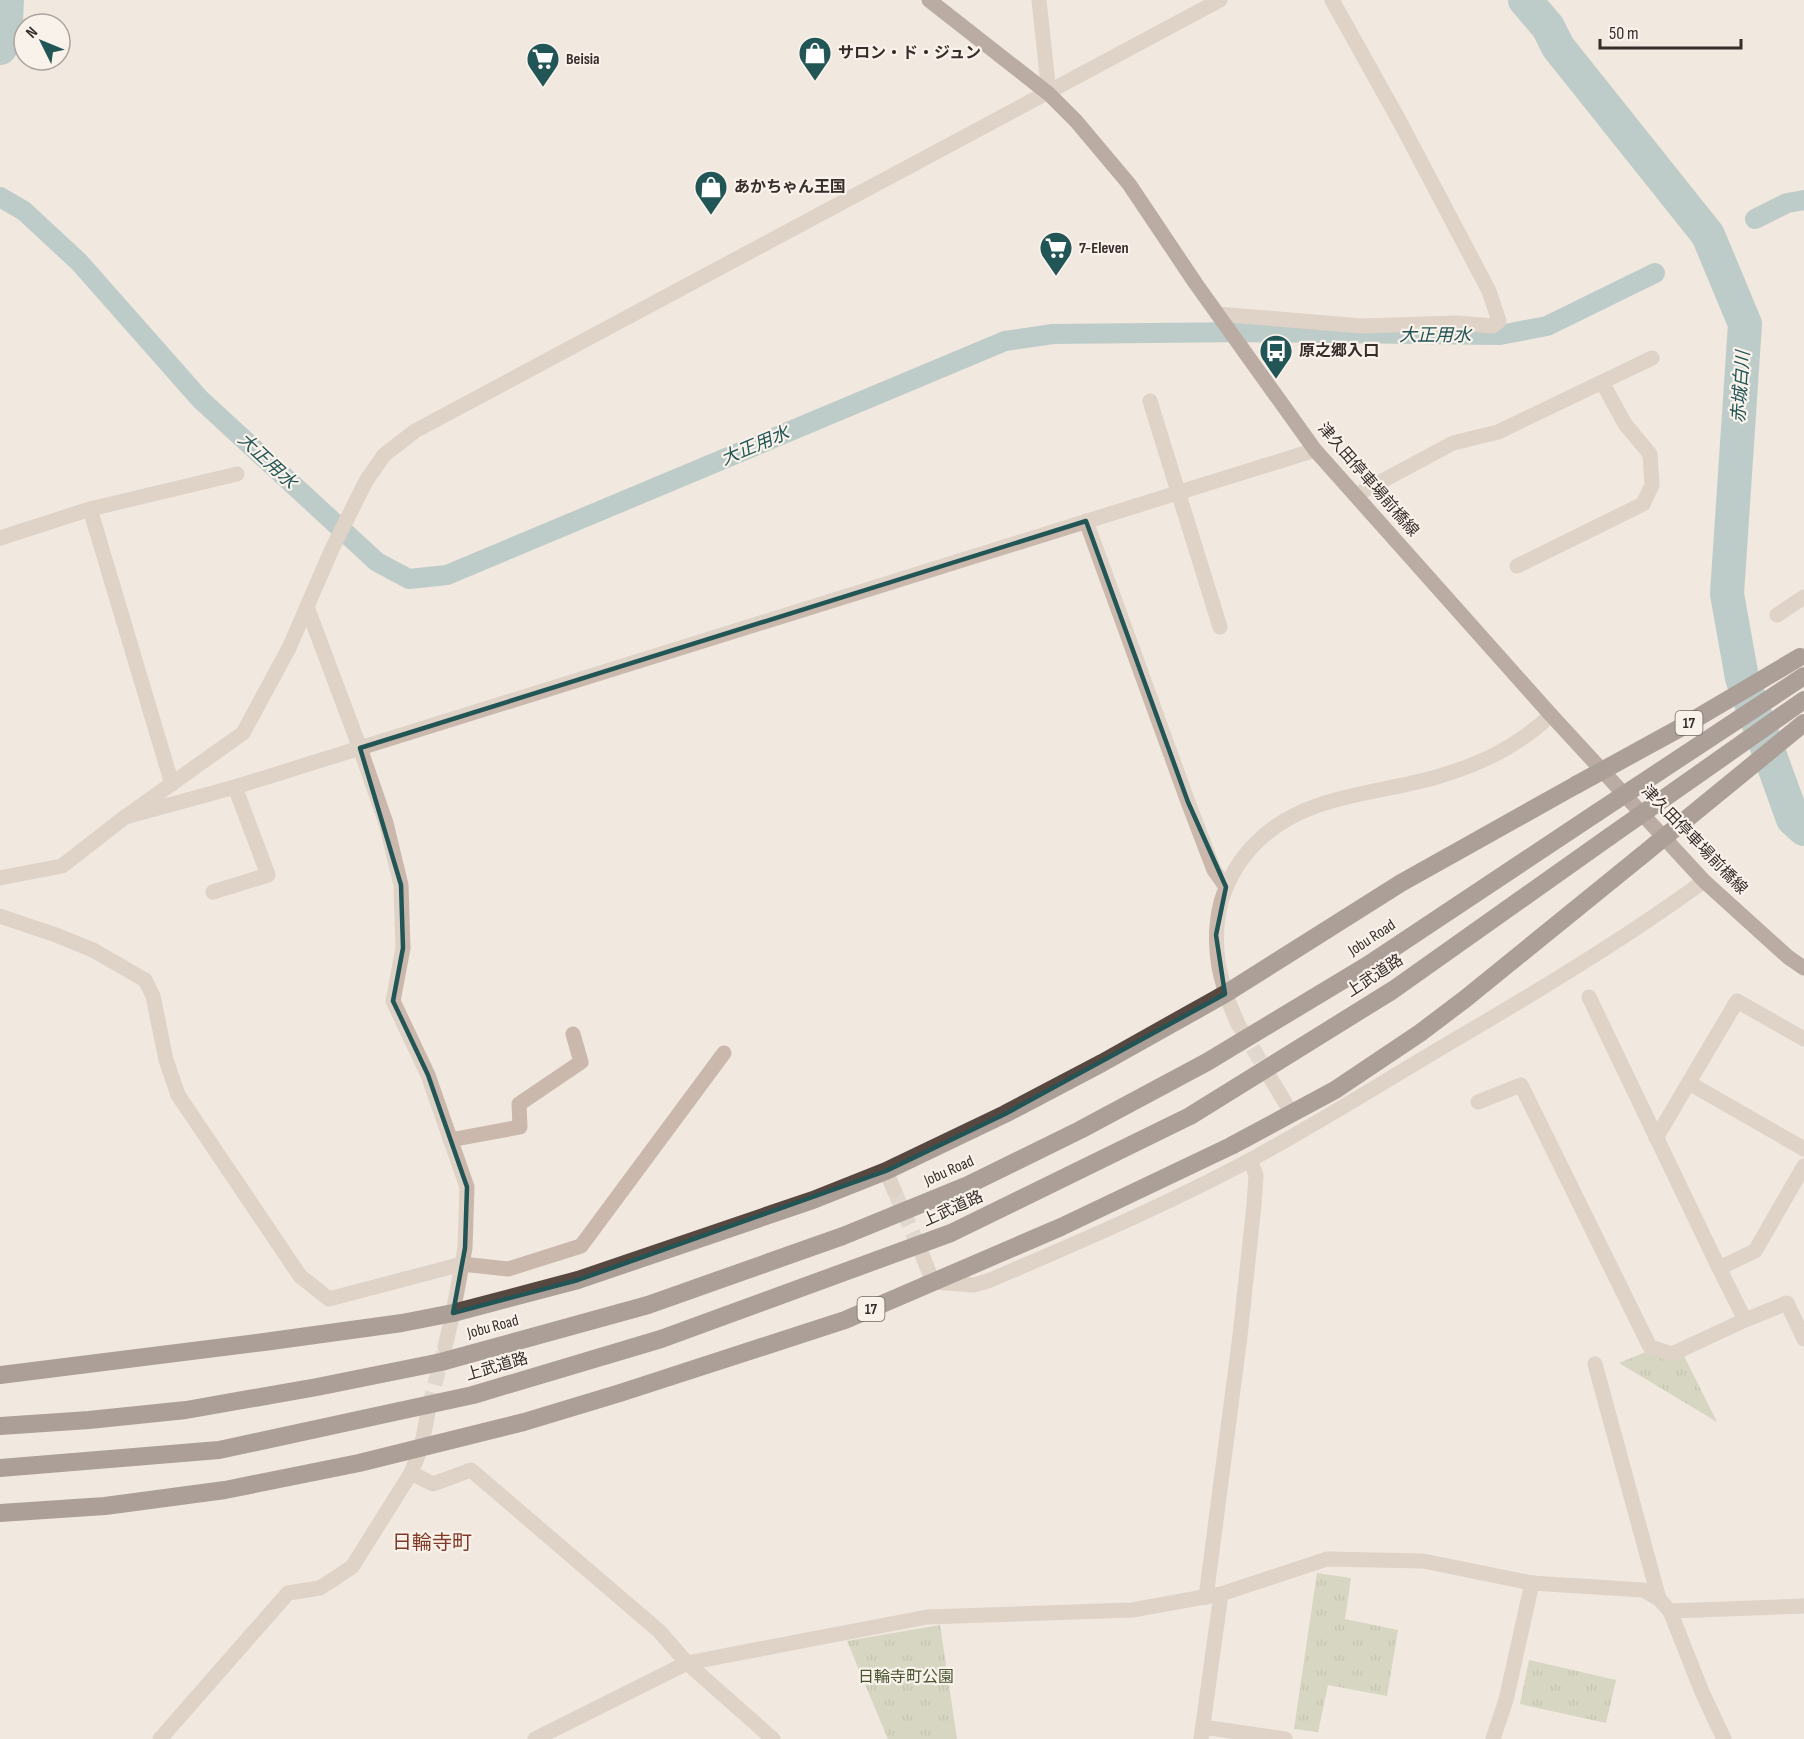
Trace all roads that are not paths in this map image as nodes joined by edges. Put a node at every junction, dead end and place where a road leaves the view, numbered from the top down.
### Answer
1 (929, 0) edge
2 (1039, 0) edge
3 (1220, 0) edge
4 (1332, 0) edge
5 (1049, 94) junction
6 (1219, 316) junction
7 (1652, 358) dead end
8 (1602, 382) junction
9 (1150, 402) dead end
10 (1316, 450) junction
11 (237, 474) dead end
12 (1178, 492) junction
13 (1356, 495) junction
14 (90, 509) junction
15 (1086, 520) junction
16 (0, 538) edge
17 (1517, 566) dead end
18 (1804, 597) edge
19 (307, 608) junction
20 (1777, 615) dead end
21 (1220, 627) dead end
22 (1802, 655) edge
23 (1804, 676) edge
24 (1804, 700) edge
25 (1551, 715) junction
26 (1804, 723) edge
27 (360, 748) junction
28 (172, 784) junction
29 (235, 787) junction
30 (125, 818) junction
31 (0, 878) edge
32 (1704, 881) junction
33 (1226, 887) junction
34 (213, 892) dead end
35 (0, 916) edge
36 (1804, 968) edge
37 (1225, 994) junction
38 (1588, 998) dead end
39 (1239, 1026) tunnel mouth
40 (573, 1034) dead end
41 (1804, 1039) edge
42 (724, 1053) dead end
43 (1268, 1074) tunnel mouth
44 (1689, 1083) junction
45 (1478, 1102) dead end
46 (1292, 1114) junction
47 (1656, 1138) junction
48 (450, 1140) junction
49 (1804, 1149) edge
50 (1250, 1160) junction
51 (1804, 1166) edge
52 (886, 1171) junction
53 (894, 1190) tunnel mouth
54 (921, 1252) tunnel mouth
55 (462, 1264) junction
56 (1719, 1268) junction
57 (933, 1282) junction
58 (453, 1313) junction
59 (1745, 1320) junction
60 (1804, 1340) edge
61 (445, 1347) tunnel mouth
62 (1595, 1364) dead end
63 (0, 1375) edge
64 (429, 1407) tunnel mouth
65 (0, 1426) edge
66 (421, 1448) junction
67 (0, 1468) edge
68 (411, 1473) junction
69 (0, 1513) edge
70 (1532, 1583) junction
71 (1214, 1595) junction
72 (1659, 1599) junction
73 (1804, 1606) edge
74 (1671, 1611) junction
75 (687, 1663) junction
76 (1202, 1733) edge
77 (160, 1739) edge
78 (535, 1739) edge
79 (773, 1739) edge
80 (1285, 1739) edge
81 (1492, 1739) edge
82 (1724, 1739) edge

1 - 5 main road, 津久田停車場前橋線
2 - 5 street
3 - 5 street
4 - 6 street
5 - 6 main road, 津久田停車場前橋線
5 - 19 street
6 - 10 main road, 津久田停車場前橋線
7 - 8 street
8 - 13 street
8 - 17 street
9 - 12 street
10 - 12 street
10 - 13 main road, 津久田停車場前橋線
11 - 14 street
12 - 15 street
12 - 21 street
13 - 25 main road, 津久田停車場前橋線
14 - 16 street
14 - 28 street
15 - 27 street
15 - 33 street
18 - 20 street
19 - 27 street
19 - 28 street
22 - 37 highway, 17, bridge
23 - 65 highway, Jobu Road / 17, bridge
24 - 67 highway, 上武道路, bridge
25 - 32 main road, 津久田停車場前橋線
25 - 33 street
26 - 46 highway, 17, bridge
27 - 29 street
27 - 48 street
28 - 30 street
29 - 30 street
29 - 34 street
30 - 31 street
32 - 36 main road, 津久田停車場前橋線
32 - 50 street
33 - 37 street
35 - 55 street
37 - 39 street
37 - 52 highway, 17
38 - 47 street
40 - 48 street
41 - 44 street
42 - 55 street
43 - 46 street
44 - 47 street
44 - 49 street
45 - 59 street
46 - 57 highway, 17
47 - 56 street
48 - 55 street
50 - 57 street
50 - 71 street
51 - 56 street
52 - 53 street
52 - 58 highway, 17
54 - 57 street
55 - 58 street
56 - 59 street
57 - 66 highway, 17
58 - 61 street
58 - 63 highway, 17
59 - 60 street
62 - 72 street
64 - 66 street
66 - 68 street
66 - 69 highway, 17
68 - 75 street
68 - 77 street
70 - 71 street
70 - 72 street
70 - 81 street
71 - 75 street
71 - 76 street
72 - 74 street
73 - 74 street
74 - 82 street
75 - 78 street
75 - 79 street
76 - 80 street

